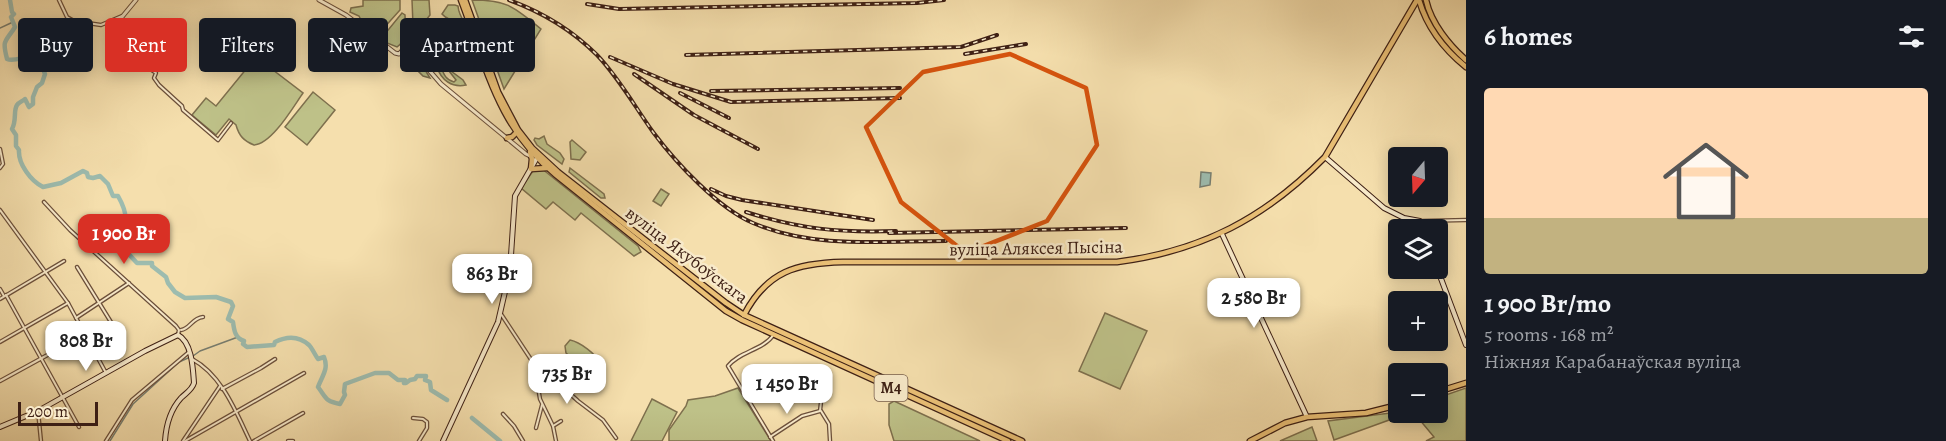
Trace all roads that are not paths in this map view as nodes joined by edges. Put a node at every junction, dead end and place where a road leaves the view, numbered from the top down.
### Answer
1 (59, 0) edge
2 (136, 0) edge
3 (319, 0) edge
4 (1418, 0) edge
5 (1426, 0) edge
6 (464, 2) edge
7 (1412, 7) junction
8 (1422, 8) junction
9 (124, 14) junction
10 (121, 18) edge
11 (1466, 60) edge
12 (1466, 66) edge
13 (154, 72) edge
14 (231, 123) dead end
15 (517, 131) junction
16 (507, 138) junction
17 (0, 149) edge
18 (534, 156) junction
19 (1325, 157) junction
20 (0, 168) edge
21 (531, 168) junction
22 (547, 168) junction
23 (44, 202) dead end
24 (0, 210) edge
25 (1409, 219) edge
26 (1448, 220) edge
27 (1466, 220) edge
28 (1222, 234) junction
29 (64, 261) dead end
30 (77, 267) dead end
31 (45, 272) junction
32 (1441, 279) edge
33 (129, 284) junction
34 (0, 289) edge
35 (5, 296) junction
36 (0, 299) edge
37 (68, 303) junction
38 (99, 303) junction
39 (501, 313) junction
40 (203, 317) dead end
41 (76, 318) junction
42 (743, 318) junction
43 (114, 327) dead end
44 (25, 328) junction
45 (179, 333) junction
46 (775, 333) junction
47 (84, 335) junction
48 (0, 342) edge
49 (1466, 345) edge
50 (189, 352) junction
51 (190, 358) junction
52 (41, 359) junction
53 (275, 359) dead end
54 (532, 360) junction
55 (304, 373) dead end
56 (106, 374) junction
57 (0, 381) edge
58 (1466, 383) edge
59 (221, 387) junction
60 (1448, 389) edge
61 (806, 392) dead end
62 (63, 398) junction
63 (542, 405) junction
64 (1388, 408) edge
65 (38, 411) junction
66 (820, 411) junction
67 (235, 412) junction
68 (303, 413) dead end
69 (502, 414) dead end
70 (1307, 417) junction
71 (413, 418) dead end
72 (561, 421) dead end
73 (553, 426) junction
74 (0, 427) edge
75 (79, 428) dead end
76 (536, 428) dead end
77 (196, 436) junction
78 (770, 436) junction
79 (616, 438) dead end
80 (1008, 440) edge
81 (41, 441) edge
82 (106, 441) edge
83 (165, 441) edge
84 (184, 441) edge
85 (199, 441) edge
86 (252, 441) edge
87 (288, 441) edge
88 (293, 441) edge
89 (419, 441) edge
90 (443, 441) edge
91 (524, 441) edge
92 (556, 441) edge
93 (773, 441) edge
94 (830, 441) edge
95 (1022, 441) edge
96 (1250, 441) edge

1 - 9 street
2 - 9 street
3 - 16 street
4 - 7 main road, вуліца Аляксея Пысіна
4 - 8 main road
5 - 11 main road
6 - 15 main road, вуліца Якубоўскага / М4
7 - 8 main road
7 - 19 main road, вуліца Аляксея Пысіна
8 - 12 main road
9 - 10 street
13 - 14 street
15 - 16 main road
15 - 18 main road, вуліца Якубоўскага / М4
15 - 18 main road, вуліца Якубоўскага / М4
16 - 18 street
17 - 20 street
18 - 21 main road
18 - 22 main road, вуліца Якубоўскага / М4
18 - 42 main road, вуліца Якубоўскага / М4
19 - 25 main road
19 - 28 main road, вуліца Аляксея Пысіна
21 - 22 main road
21 - 39 main road
22 - 42 main road, вуліца Якубоўскага / М4
23 - 33 street
24 - 31 street
26 - 27 street
28 - 42 main road, вуліца Аляксея Пысіна
28 - 70 main road
29 - 31 street
30 - 38 street
31 - 35 street
31 - 37 street
32 - 49 main road
33 - 38 street
33 - 45 street
34 - 35 street
35 - 36 street
35 - 44 street
37 - 41 street
37 - 44 street
38 - 41 street
38 - 43 street
39 - 54 street
39 - 90 main road
40 - 45 street
41 - 47 street
42 - 46 main road, вуліца Якубоўскага / М4
44 - 48 street
44 - 52 street
45 - 50 main road
45 - 56 main road
46 - 78 street
46 - 80 main road, вуліца Якубоўскага / М4
47 - 52 street
47 - 56 street
50 - 51 main road
50 - 82 street
51 - 59 street
51 - 83 main road
52 - 57 street
52 - 62 street
53 - 59 street
54 - 63 street
54 - 79 street
55 - 67 street
56 - 62 main road
58 - 60 main road
59 - 67 street
59 - 84 street
61 - 66 street
62 - 65 main road
62 - 75 street
63 - 73 street
63 - 76 street
64 - 70 main road
65 - 74 main road
65 - 81 street
66 - 78 street
66 - 94 street
67 - 77 street
67 - 86 street
68 - 86 street
69 - 91 street
70 - 96 main road
71 - 89 street
72 - 73 street
73 - 92 street
77 - 84 street
77 - 85 street
78 - 93 street
80 - 95 main road, вуліца Якубоўскага / М4
87 - 88 street

